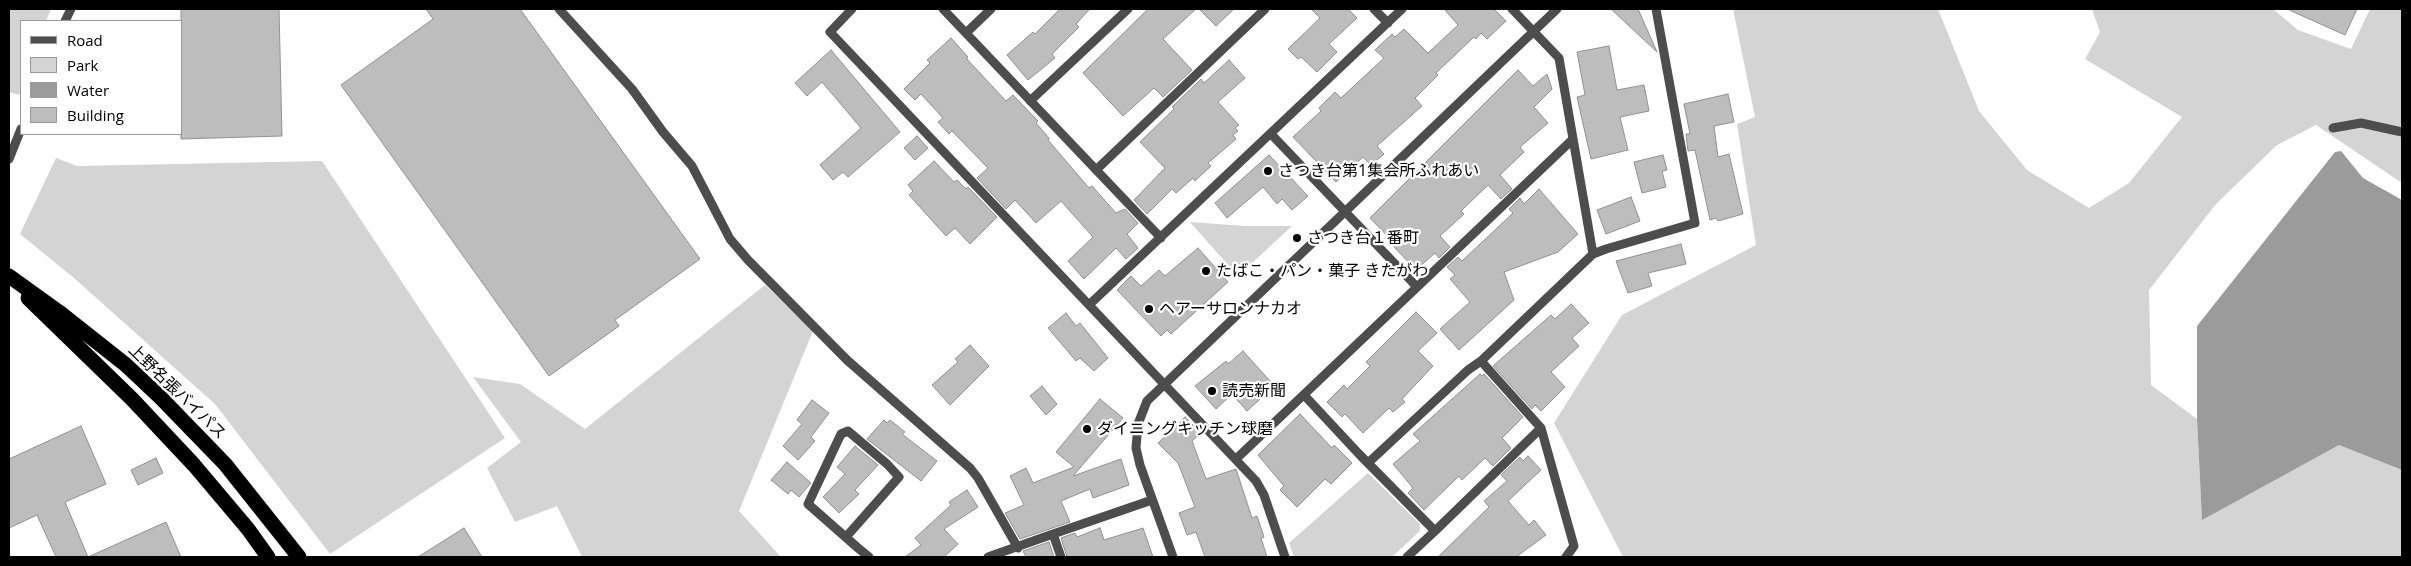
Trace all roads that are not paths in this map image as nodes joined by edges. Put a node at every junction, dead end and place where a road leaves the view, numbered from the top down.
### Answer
1 (559, 9) edge
2 (852, 9) edge
3 (943, 9) edge
4 (991, 9) edge
5 (1128, 9) edge
6 (1264, 9) edge
7 (1374, 9) edge
8 (1402, 9) edge
9 (1512, 9) edge
10 (1557, 9) edge
11 (1656, 9) edge
12 (1388, 23) junction
13 (1533, 31) junction
14 (966, 33) junction
15 (1030, 101) junction
16 (2333, 128) dead end
17 (20, 132) edge
18 (2402, 132) edge
19 (1271, 134) junction
20 (1572, 140) junction
21 (9, 159) edge
22 (1096, 170) junction
23 (1344, 211) junction
24 (1161, 238) junction
25 (1593, 254) junction
26 (9, 276) edge
27 (9, 280) edge
28 (1417, 287) junction
29 (1090, 304) junction
30 (1481, 361) junction
31 (1164, 383) junction
32 (1304, 395) junction
33 (1541, 428) junction
34 (1236, 459) junction
35 (1368, 463) junction
36 (1152, 500) junction
37 (1435, 531) junction
38 (1053, 534) junction
39 (846, 537) junction
40 (1018, 548) junction
41 (268, 557) edge
42 (299, 557) edge
43 (869, 557) edge
44 (988, 557) edge
45 (1061, 557) edge
46 (1173, 557) edge
47 (1284, 557) edge
48 (1407, 557) edge
49 (1566, 557) edge

1 - 40 street
2 - 29 street
3 - 14 street
4 - 14 street
5 - 15 street
6 - 22 street
7 - 12 street
8 - 12 street
9 - 13 street
10 - 13 street
11 - 25 street
12 - 19 street
13 - 20 street
13 - 23 street
14 - 15 street
15 - 22 street
16 - 18 street
17 - 21 street
19 - 23 street
19 - 24 street
20 - 25 street
20 - 28 street
22 - 24 street
23 - 28 street
23 - 31 street
24 - 29 street
25 - 30 street
26 - 42 highway, 上野名張バイパス
27 - 41 highway
28 - 32 street
29 - 31 street
30 - 33 street
30 - 35 street
31 - 34 street
31 - 36 street
32 - 34 street
32 - 35 street
33 - 37 street
33 - 49 street
34 - 47 street
35 - 37 street
36 - 38 street
36 - 46 street
37 - 48 street
38 - 40 street
38 - 45 street
39 - 39 street
39 - 43 street
40 - 44 street

